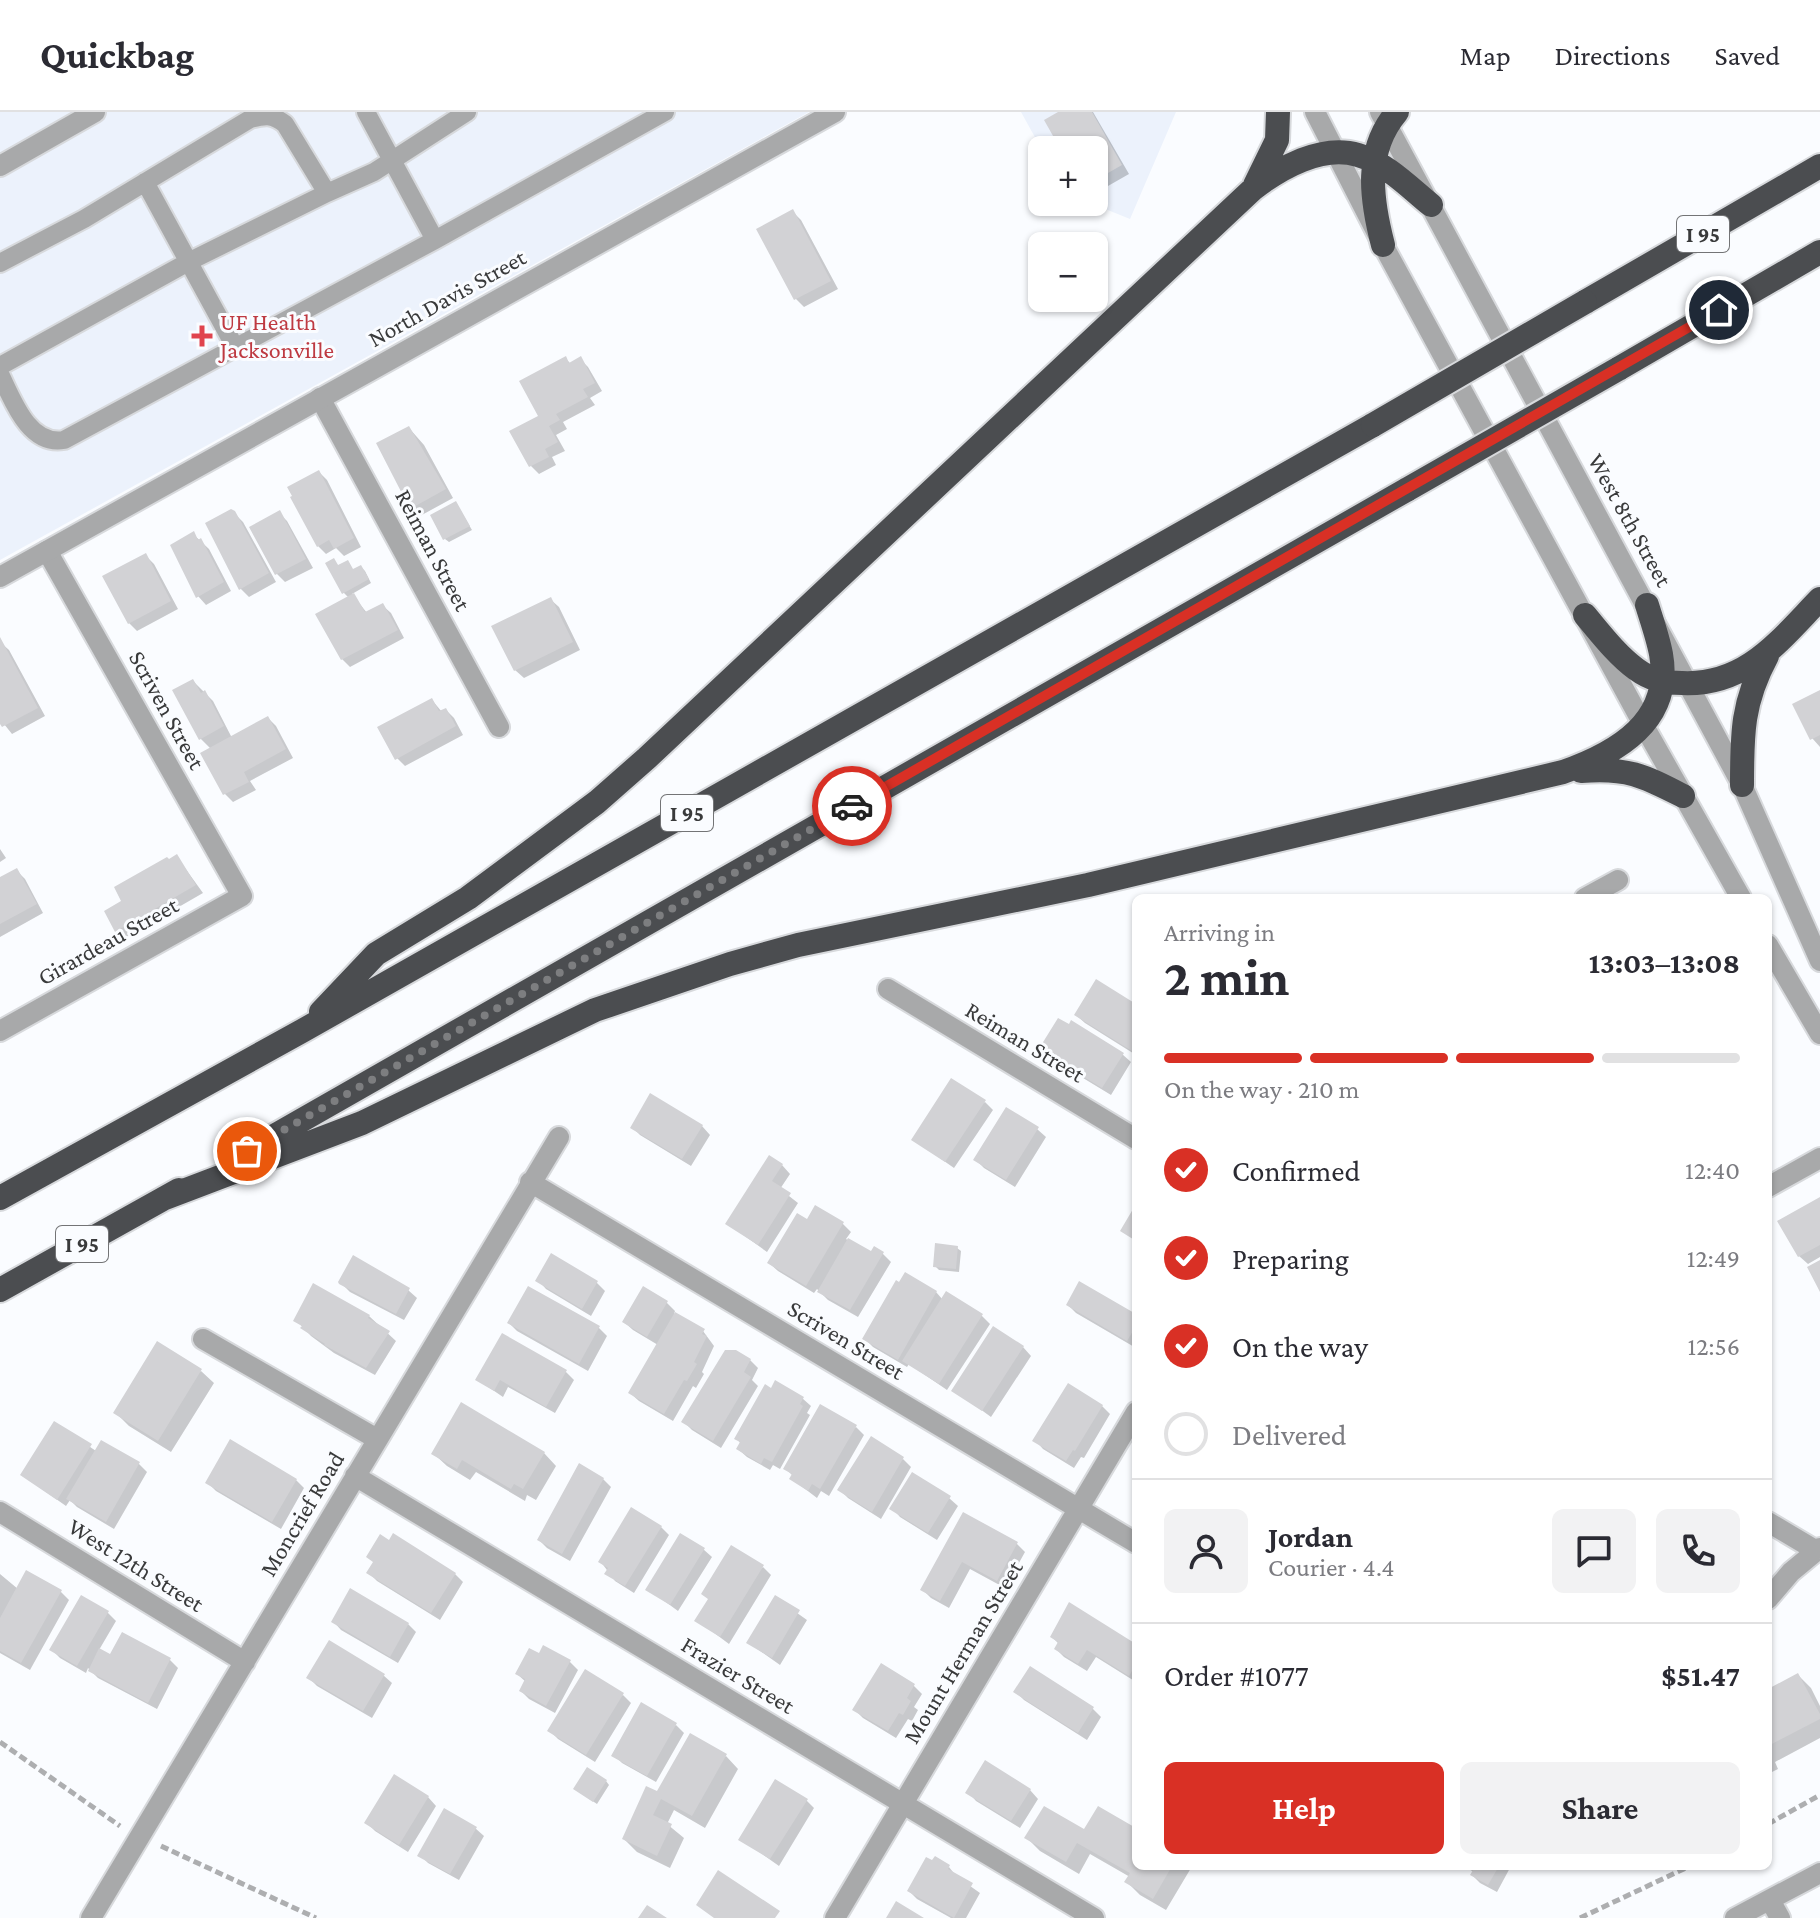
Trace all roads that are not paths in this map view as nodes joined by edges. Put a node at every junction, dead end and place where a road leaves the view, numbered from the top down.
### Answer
1 (95, 112) edge
2 (366, 112) edge
3 (467, 112) edge
4 (665, 112) edge
5 (835, 112) edge
6 (1278, 112) edge
7 (1315, 112) edge
8 (1388, 116) edge
9 (636, 119) edge
10 (1336, 153) junction
11 (392, 160) junction
12 (1374, 162) junction
13 (0, 166) edge
14 (1820, 166) edge
15 (145, 182) junction
16 (1253, 189) junction
17 (327, 193) junction
18 (1431, 205) junction
19 (435, 240) junction
20 (1383, 245) junction
21 (1820, 252) edge
22 (190, 261) junction
23 (0, 263) edge
24 (235, 347) junction
25 (0, 366) edge
26 (0, 374) edge
27 (320, 398) junction
28 (47, 551) junction
29 (0, 577) edge
30 (1820, 599) edge
31 (1647, 605) junction
32 (1585, 615) junction
33 (1771, 649) junction
34 (1662, 683) junction
35 (1689, 684) junction
36 (1644, 726) junction
37 (499, 727) dead end
38 (1563, 772) junction
39 (1742, 785) junction
40 (1683, 796) junction
41 (1618, 880) dead end
42 (1592, 894) edge
43 (1739, 894) edge
44 (242, 896) joint
45 (1772, 952) edge
46 (1820, 961) edge
47 (888, 989) dead end
48 (0, 1031) edge
49 (302, 1031) junction
50 (1820, 1034) edge
51 (559, 1137) dead end
52 (1132, 1137) edge
53 (1820, 1158) edge
54 (530, 1182) junction
55 (1772, 1185) edge
56 (0, 1198) edge
57 (165, 1198) junction
58 (0, 1290) edge
59 (203, 1339) dead end
60 (1132, 1419) edge
61 (377, 1439) junction
62 (355, 1476) junction
63 (1078, 1509) junction
64 (0, 1512) edge
65 (1772, 1524) edge
66 (1132, 1541) edge
67 (1818, 1549) edge
68 (1772, 1594) edge
69 (245, 1662) junction
70 (903, 1804) junction
71 (1820, 1873) edge
72 (1775, 1909) edge
73 (91, 1918) edge
74 (835, 1918) edge
75 (1094, 1918) edge
76 (1735, 1918) edge

1 - 13 street
2 - 11 lane
3 - 11 lane
4 - 9 lane
5 - 27 street, North Davis Street
6 - 16 highway
7 - 10 street
8 - 12 highway
8 - 18 street, West 8th Street
9 - 19 lane
10 - 12 highway
10 - 16 highway
10 - 20 street
11 - 17 lane
11 - 19 lane
12 - 18 highway
12 - 20 highway
14 - 49 highway, I 95, bridge
15 - 17 lane
15 - 22 lane
15 - 23 lane
16 - 49 highway
17 - 22 lane
18 - 31 street, West 8th Street
19 - 24 lane
20 - 32 street
21 - 57 highway, I 95, bridge
22 - 24 lane
22 - 25 lane
24 - 26 lane
27 - 28 street, North Davis Street
27 - 37 street, Reiman Street
28 - 29 street, North Davis Street
28 - 44 street, Scriven Street
30 - 33 highway
31 - 34 highway
31 - 35 street, West 8th Street
32 - 34 highway
32 - 36 street
33 - 35 highway
33 - 39 highway
34 - 35 highway
34 - 36 highway
35 - 39 street, West 8th Street
36 - 38 highway
36 - 40 street
38 - 40 highway
38 - 57 highway
39 - 46 street, West 8th Street
40 - 43 street
41 - 42 street
44 - 48 street, Girardeau Street
45 - 50 street
47 - 52 street, Reiman Street
49 - 56 highway, I 95
51 - 54 street, Moncrief Road
53 - 55 street
54 - 61 street, Moncrief Road
54 - 63 street, Scriven Street
57 - 58 highway, I 95
59 - 61 street
60 - 63 street, Mount Herman Street
61 - 62 street, Moncrief Road
62 - 69 street, Moncrief Road
62 - 70 street, Frazier Street
63 - 66 street, Scriven Street
63 - 70 street, Mount Herman Street
64 - 69 street, West 12th Street
65 - 67 street
67 - 68 street
69 - 73 street, Moncrief Road
70 - 74 street, Mount Herman Street
70 - 75 street, Frazier Street
71 - 72 street
72 - 76 street

